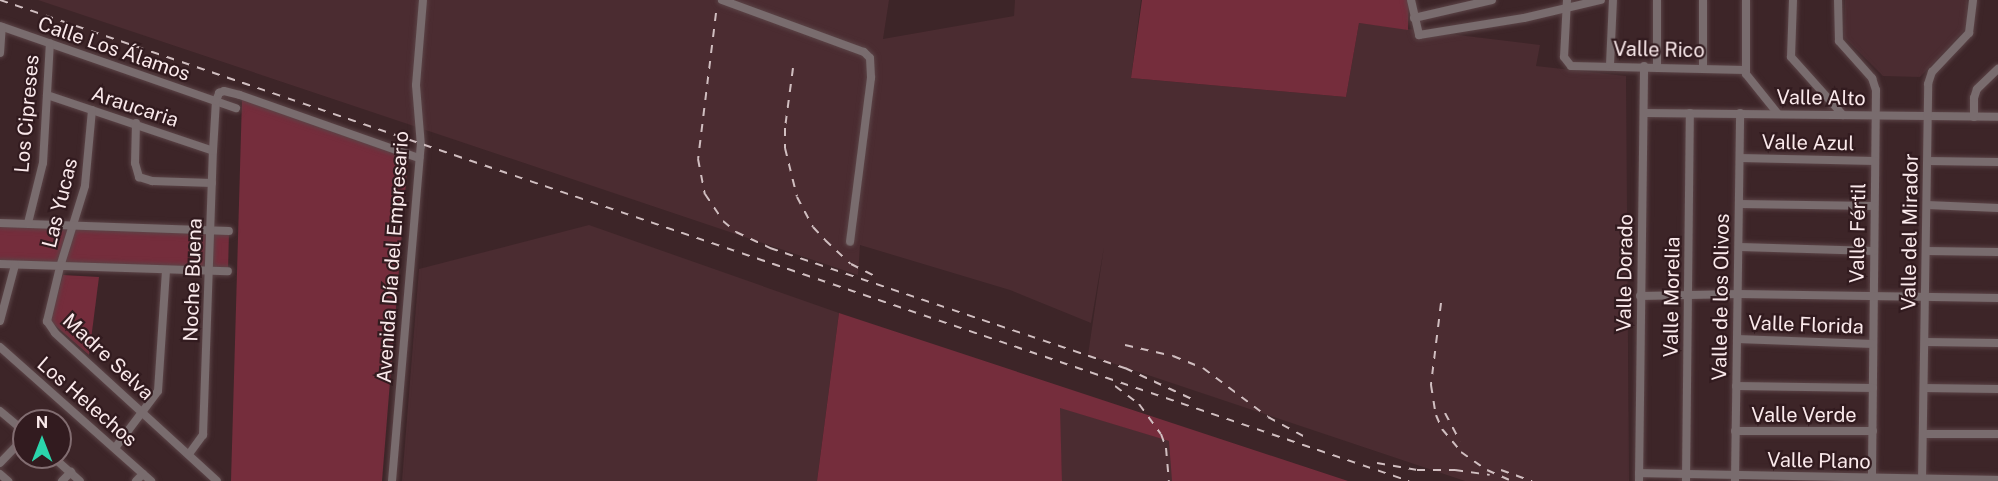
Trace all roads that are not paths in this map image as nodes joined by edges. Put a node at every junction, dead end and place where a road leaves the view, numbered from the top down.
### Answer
1 (423, 0) edge
2 (722, 0) edge
3 (1411, 0) edge
4 (1492, 0) edge
5 (1601, 0) edge
6 (1612, 0) edge
7 (1657, 0) edge
8 (1703, 0) edge
9 (1746, 0) edge
10 (1793, 0) edge
11 (1838, 0) edge
12 (1973, 0) edge
13 (1567, 4) edge
14 (1414, 18) junction
15 (1, 27) edge
16 (50, 43) junction
17 (0, 54) edge
18 (1610, 65) junction
19 (1644, 66) junction
20 (1657, 67) junction
21 (1703, 68) junction
22 (1998, 69) edge
23 (1745, 70) junction
24 (47, 95) junction
25 (216, 102) junction
26 (236, 108) dead end
27 (92, 110) junction
28 (1644, 113) junction
29 (1690, 113) junction
30 (1740, 113) junction
31 (1778, 114) junction
32 (1843, 115) junction
33 (1876, 115) junction
34 (1928, 116) junction
35 (1974, 117) junction
36 (1998, 117) edge
37 (136, 123) junction
38 (213, 151) junction
39 (419, 158) junction
40 (1740, 158) junction
41 (1875, 161) junction
42 (1928, 161) junction
43 (1998, 162) edge
44 (212, 183) junction
45 (1740, 204) junction
46 (1927, 205) junction
47 (1874, 206) junction
48 (1998, 207) edge
49 (0, 222) edge
50 (28, 223) junction
51 (74, 226) junction
52 (211, 230) junction
53 (229, 231) dead end
54 (850, 242) dead end
55 (1740, 247) junction
56 (1874, 251) junction
57 (1927, 251) junction
58 (1998, 252) edge
59 (0, 264) edge
60 (15, 265) junction
61 (60, 267) junction
62 (166, 271) junction
63 (210, 271) junction
64 (228, 271) dead end
65 (1739, 294) junction
66 (1640, 296) junction
67 (1689, 296) junction
68 (1873, 296) junction
69 (1926, 297) junction
70 (1998, 298) edge
71 (0, 321) edge
72 (1737, 339) junction
73 (1925, 342) junction
74 (1998, 343) edge
75 (1873, 344) junction
76 (0, 347) edge
77 (1736, 386) junction
78 (1873, 388) junction
79 (1924, 388) junction
80 (1998, 389) edge
81 (0, 411) edge
82 (144, 413) junction
83 (12, 421) edge
84 (1735, 431) junction
85 (1873, 431) junction
86 (1923, 434) junction
87 (1998, 434) edge
88 (115, 448) junction
89 (12, 451) edge
90 (189, 454) junction
91 (0, 464) edge
92 (67, 469) edge
93 (71, 472) junction
94 (0, 474) edge
95 (143, 474) junction
96 (1639, 477) edge
97 (1686, 478) edge
98 (1735, 479) edge
99 (1779, 479) edge
100 (1827, 479) edge
101 (1872, 479) edge
102 (1922, 480) edge
103 (1967, 480) edge
104 (1998, 480) edge
105 (8, 481) edge
106 (62, 481) edge
107 (80, 481) edge
108 (136, 481) edge
109 (151, 481) edge
110 (217, 481) edge
111 (392, 481) edge

1 - 39 street, Avenida Día del Empresario
2 - 54 street
3 - 14 street
4 - 14 street
5 - 13 street
6 - 18 street
7 - 20 street
8 - 21 street
9 - 23 street
10 - 32 street
11 - 33 street, Valle Fértil
12 - 34 street, Valle del Mirador
13 - 14 street
13 - 18 street, Valle Rico
15 - 16 street, Calle Los Álamos
15 - 17 street
16 - 24 street, Los Cipreses
16 - 25 street, Calle Los Álamos
18 - 19 street, Valle Rico
19 - 20 street, Valle Rico
19 - 28 street, Valle Dorado
20 - 21 street, Valle Rico
21 - 23 street, Valle Rico
22 - 35 street
23 - 31 street
24 - 27 street, Araucaria
24 - 50 street, Los Cipreses
25 - 26 street, Calle Los Álamos
25 - 38 street, Noche Buena
25 - 39 street
27 - 37 street, Araucaria
27 - 51 street, Las Yucas
28 - 29 street, Valle Alto
28 - 66 street, Valle Dorado
29 - 30 street, Valle Alto
29 - 67 street, Valle Morelia
30 - 31 street, Valle Alto
30 - 40 street, Valle de los Olivos
31 - 32 street, Valle Alto
32 - 33 street, Valle Alto
33 - 34 street, Valle Alto
33 - 41 street, Valle Fértil
34 - 35 street, Valle Alto
34 - 42 street, Valle del Mirador
35 - 36 street, Valle Alto
37 - 38 street, Araucaria
37 - 44 street
38 - 44 street, Noche Buena
39 - 111 street, Avenida Día del Empresario
40 - 41 street, Valle Azul
40 - 45 street, Valle de los Olivos
41 - 47 street, Valle Fértil
42 - 43 street
42 - 46 street, Valle del Mirador
44 - 52 street, Noche Buena
45 - 47 street
45 - 55 street, Valle de los Olivos
46 - 48 street
46 - 57 street, Valle del Mirador
47 - 56 street, Valle Fértil
49 - 50 street
50 - 51 street
51 - 52 street
51 - 61 street, Las Yucas
52 - 53 street
52 - 63 street, Noche Buena
55 - 56 street
55 - 65 street, Valle de los Olivos
56 - 68 street, Valle Fértil
57 - 58 street
57 - 69 street, Valle del Mirador
59 - 60 street
60 - 61 street
60 - 71 street
61 - 62 street
61 - 82 street, Madre Selva
62 - 63 street
62 - 82 street
63 - 64 street
63 - 90 street, Noche Buena
65 - 67 street
65 - 68 street
65 - 72 street, Valle de los Olivos
66 - 67 street
66 - 96 street, Valle Dorado
67 - 97 street, Valle Morelia
68 - 69 street
68 - 75 street, Valle Fértil
69 - 70 street
69 - 73 street, Valle del Mirador
72 - 75 street, Valle Florida
72 - 77 street, Valle de los Olivos
73 - 74 street
73 - 79 street, Valle del Mirador
75 - 78 street, Valle Fértil
76 - 88 street, Los Helechos
77 - 78 street
77 - 84 street, Valle de los Olivos
78 - 85 street, Valle Fértil
79 - 80 street
79 - 86 street, Valle del Mirador
81 - 83 street
82 - 88 street
82 - 90 street, Madre Selva
84 - 85 street, Valle Verde
84 - 98 street, Valle de los Olivos
85 - 101 street, Valle Fértil
86 - 87 street
86 - 102 street, Valle del Mirador
88 - 95 street, Los Helechos
89 - 91 street
90 - 110 street, Madre Selva
92 - 93 street
93 - 106 street
93 - 107 street
94 - 105 street
95 - 108 street
95 - 109 street, Los Helechos
96 - 97 street, Valle Plano
97 - 98 street, Valle Plano
98 - 99 street, Valle Plano
99 - 100 street, Valle Plano
100 - 101 street, Valle Plano
101 - 102 street, Valle Plano
102 - 103 street, Valle Plano
103 - 104 street, Valle Plano

